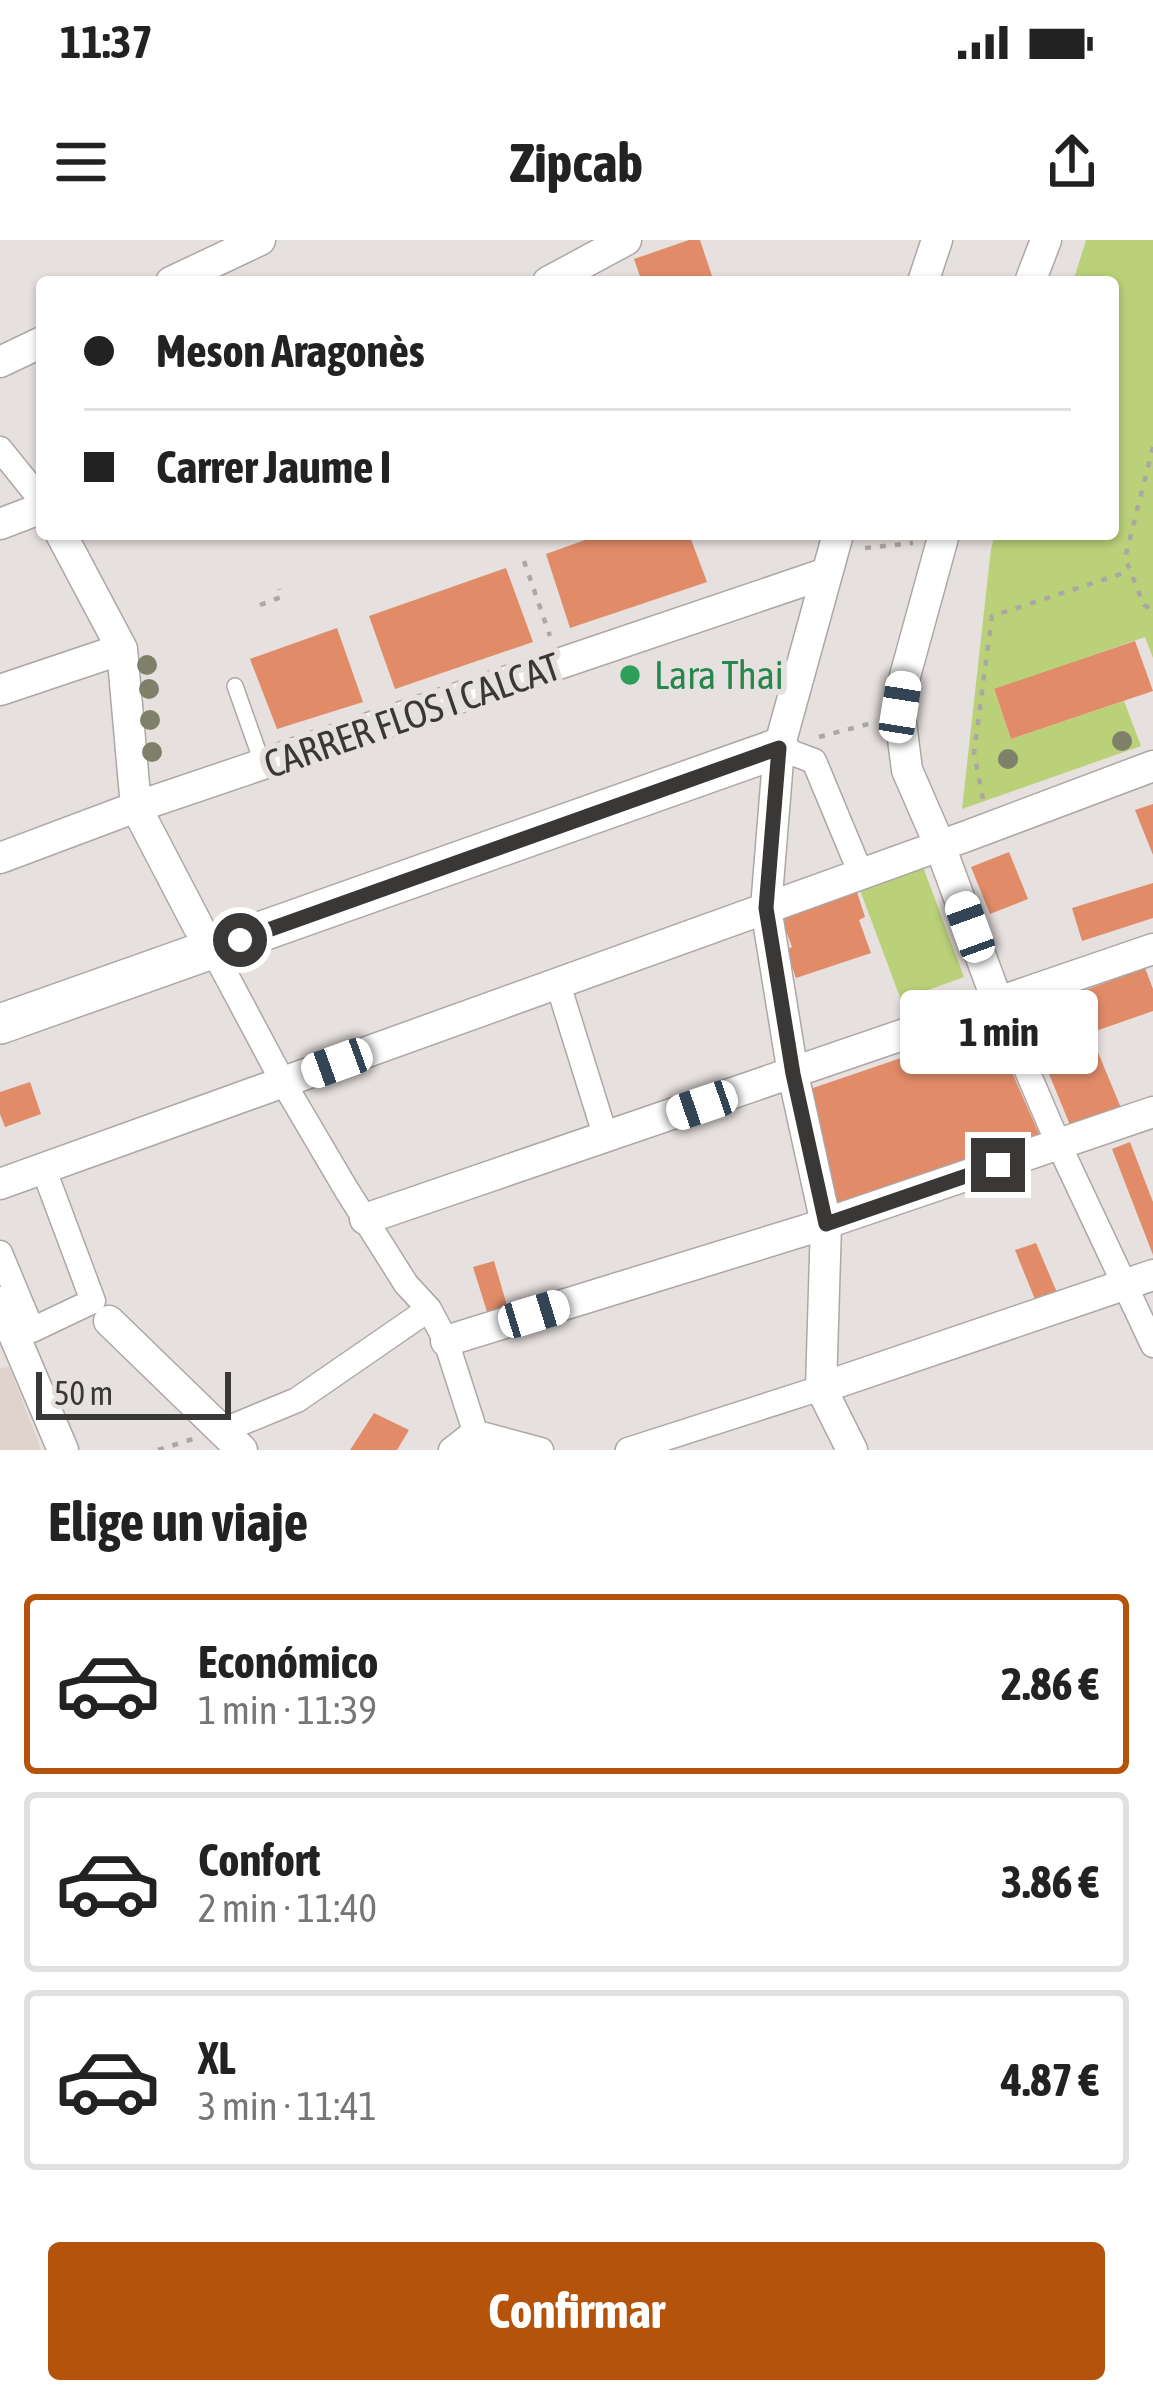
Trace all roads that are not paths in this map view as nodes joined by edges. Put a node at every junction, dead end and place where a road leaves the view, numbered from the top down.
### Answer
1 (626, 240) edge
2 (937, 240) edge
3 (1046, 240) edge
4 (257, 241) edge
5 (184, 276) edge
6 (559, 276) edge
7 (925, 276) edge
8 (1032, 276) edge
9 (36, 345) edge
10 (0, 362) edge
11 (0, 449) edge
12 (36, 497) edge
13 (36, 508) edge
14 (0, 524) edge
15 (64, 540) edge
16 (942, 540) edge
17 (831, 554) edge
18 (122, 649) junction
19 (235, 686) dead end
20 (0, 690) edge
21 (779, 748) junction
22 (263, 765) junction
23 (1153, 767) edge
24 (136, 807) junction
25 (940, 846) junction
26 (0, 858) edge
27 (861, 874) junction
28 (766, 908) junction
29 (198, 926) dead end
30 (1153, 949) edge
31 (218, 960) dead end
32 (558, 984) junction
33 (998, 1003) junction
34 (0, 1024) edge
35 (793, 1074) junction
36 (284, 1082) junction
37 (1153, 1112) edge
38 (605, 1138) junction
39 (1058, 1143) junction
40 (44, 1170) junction
41 (0, 1184) edge
42 (365, 1219) junction
43 (826, 1224) junction
44 (0, 1253) edge
45 (1139, 1279) edge
46 (0, 1302) edge
47 (429, 1309) junction
48 (109, 1321) dead end
49 (446, 1341) junction
50 (1153, 1345) edge
51 (10, 1354) edge
52 (821, 1388) junction
53 (233, 1440) edge
54 (477, 1441) edge
55 (63, 1450) edge
56 (451, 1450) edge
57 (541, 1450) edge
58 (628, 1450) edge
59 (852, 1450) edge

1 - 6 street
2 - 7 street
3 - 8 street
4 - 5 street
9 - 10 street
11 - 12 street
13 - 14 street
15 - 18 street
16 - 25 street
17 - 21 street
17 - 22 street, CARRER FLOS I CALCAT
18 - 20 street
18 - 24 street
19 - 22 lane
21 - 27 street
21 - 28 street
21 - 34 street
22 - 24 street, CARRER FLOS I CALCAT
23 - 25 street
24 - 26 street, CARRER FLOS I CALCAT
24 - 29 street
25 - 27 street
25 - 33 street
27 - 28 street
28 - 32 street
28 - 35 street
30 - 33 street
31 - 36 street
32 - 36 street
32 - 38 street
33 - 35 street
33 - 39 street
35 - 38 street
35 - 43 street
36 - 40 street
36 - 42 street
37 - 39 street
38 - 42 street
39 - 43 street
39 - 45 street
40 - 41 street
40 - 44 street
42 - 47 street
43 - 49 street
43 - 52 street
45 - 50 street
45 - 52 street
46 - 51 street
47 - 49 street
47 - 53 street
48 - 53 street
49 - 54 street
51 - 55 street
52 - 58 street
52 - 59 street
54 - 56 street
54 - 57 street

